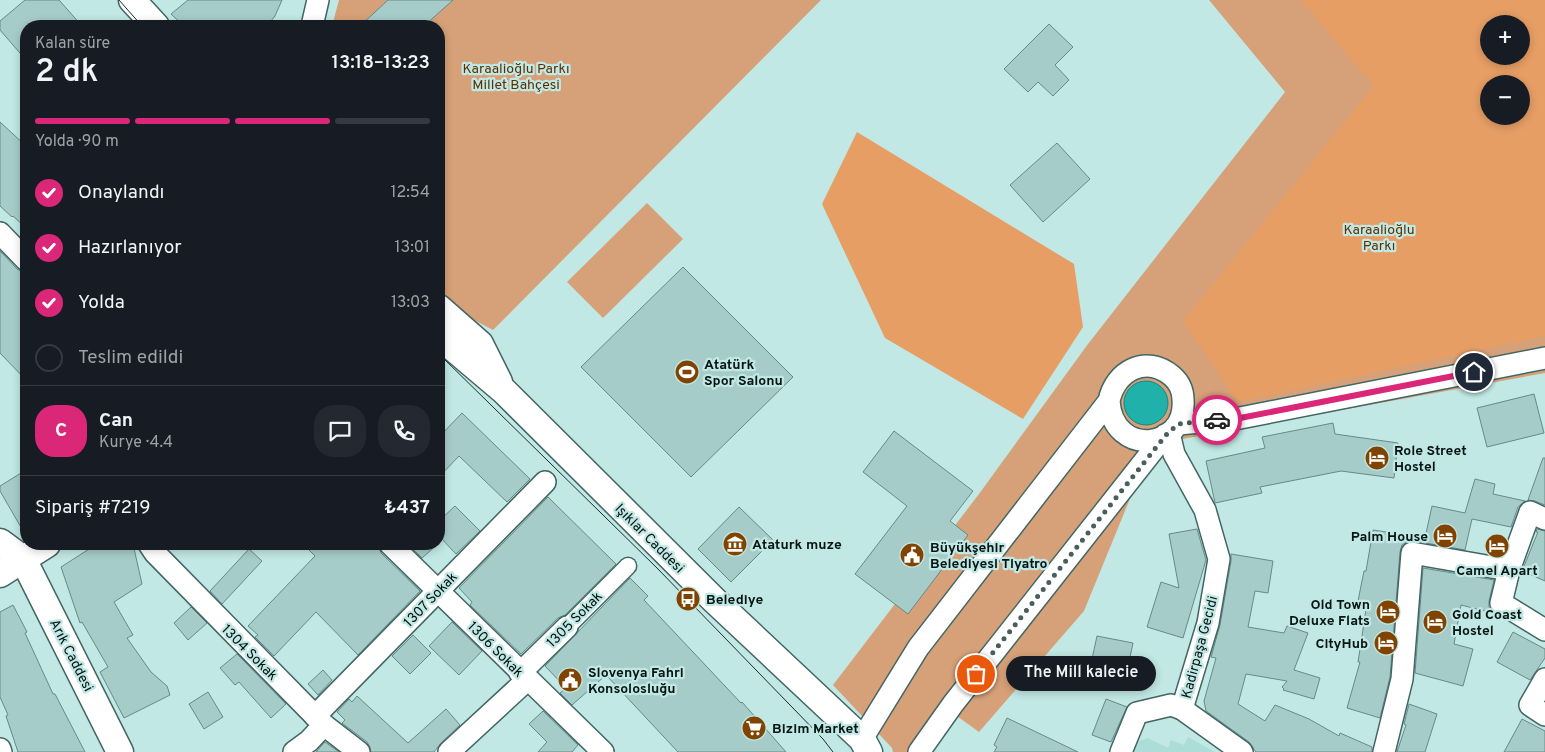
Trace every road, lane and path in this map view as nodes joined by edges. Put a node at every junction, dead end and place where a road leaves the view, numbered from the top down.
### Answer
1 (132, 0) edge
2 (318, 0) edge
3 (150, 20) edge
4 (313, 20) edge
5 (0, 233) edge
6 (20, 254) edge
7 (445, 313) edge
8 (445, 341) edge
9 (1545, 358) edge
10 (504, 392) junction
11 (1109, 401) junction
12 (1171, 431) junction
13 (545, 482) dead end
14 (1545, 519) edge
15 (0, 542) edge
16 (37, 550) edge
17 (153, 550) edge
18 (396, 550) edge
19 (23, 559) junction
20 (628, 566) dead end
21 (1509, 570) junction
22 (0, 574) edge
23 (437, 591) junction
24 (567, 626) joint
25 (1545, 630) edge
26 (524, 676) junction
27 (1545, 679) edge
28 (1182, 709) junction
29 (1545, 715) edge
30 (319, 721) junction
31 (866, 745) edge
32 (120, 752) edge
33 (294, 752) edge
34 (359, 752) edge
35 (449, 752) edge
36 (603, 752) edge
37 (919, 752) edge
38 (1121, 752) edge
39 (1242, 752) edge
40 (1384, 752) edge

1 - 3 street
2 - 4 street
5 - 6 street
7 - 10 street
8 - 10 street, Işıklar Caddesi
9 - 12 street
10 - 31 street, Işıklar Caddesi
11 - 12 street
11 - 12 street
11 - 31 street
12 - 28 street, Kadirpaşa Gecidi
12 - 37 street
13 - 23 street, 1307 Sokak
14 - 21 street
15 - 19 street
16 - 19 street
17 - 30 street, 1304 Sokak
18 - 23 street, 1306 Sokak
19 - 22 street
19 - 32 street, Arık Caddesi
20 - 24 street, 1305 Sokak
21 - 25 street
21 - 40 street
23 - 26 street, 1306 Sokak
23 - 30 street, 1307 Sokak
24 - 26 street, 1305 Sokak
26 - 35 street, 1305 Sokak
26 - 36 street, 1306 Sokak
27 - 29 street
28 - 38 street
28 - 39 street, Kadirpaşa Gecidi
30 - 33 street, 1307 Sokak
30 - 34 street, 1304 Sokak

